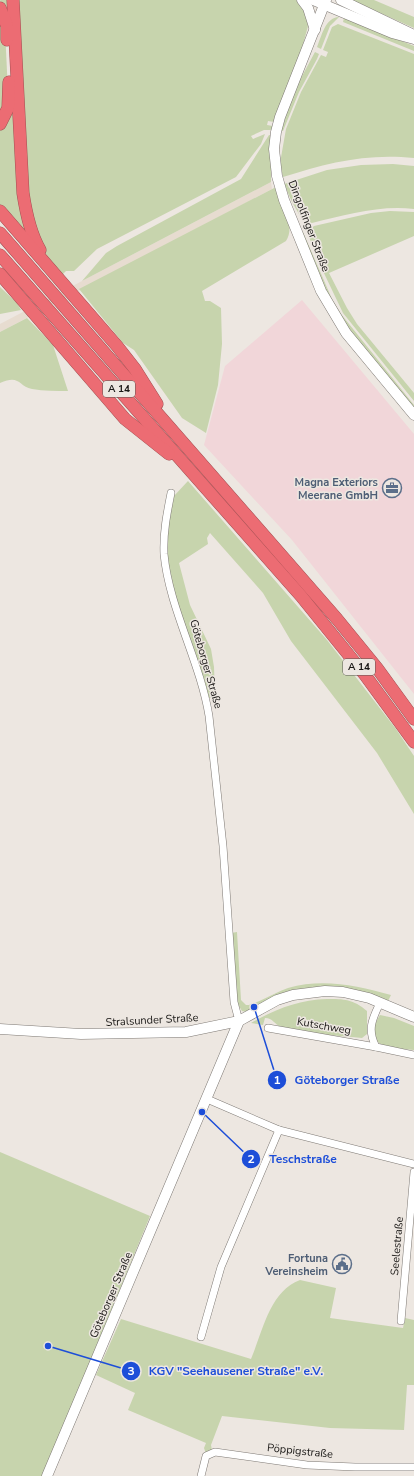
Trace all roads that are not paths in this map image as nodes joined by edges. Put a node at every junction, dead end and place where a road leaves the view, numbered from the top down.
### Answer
1 (13, 0) edge
2 (302, 0) edge
3 (312, 0) edge
4 (341, 0) edge
5 (325, 3) edge
6 (0, 8) edge
7 (315, 30) junction
8 (414, 35) edge
9 (414, 39) edge
10 (0, 124) edge
11 (0, 211) edge
12 (0, 233) edge
13 (0, 255) edge
14 (53, 272) junction
15 (0, 274) edge
16 (0, 281) edge
17 (15, 291) junction
18 (414, 415) edge
19 (173, 430) junction
20 (188, 467) junction
21 (171, 493) dead end
22 (414, 719) edge
23 (414, 742) edge
24 (380, 1003) junction
25 (414, 1017) edge
26 (239, 1021) junction
27 (268, 1028) dead end
28 (0, 1029) edge
29 (376, 1047) junction
30 (414, 1055) edge
31 (207, 1099) junction
32 (279, 1130) junction
33 (414, 1164) edge
34 (414, 1172) edge
35 (401, 1321) dead end
36 (201, 1337) dead end
37 (414, 1467) edge
38 (47, 1476) edge
39 (201, 1476) edge

1 - 14 highway
2 - 7 street
3 - 5 street
4 - 8 street
5 - 7 street, Dingolfinger Straße
5 - 9 street
6 - 10 highway
7 - 18 street, Dingolfinger Straße
11 - 14 highway
12 - 19 highway, A 14
13 - 20 highway, A 14
14 - 19 highway
15 - 17 highway
16 - 17 highway
17 - 20 highway
19 - 22 highway, A 14
20 - 23 highway, A 14
21 - 26 street, Göteborger Straße
24 - 25 street, Stralsunder Straße
24 - 26 street, Stralsunder Straße
24 - 29 street
26 - 28 street, Stralsunder Straße
26 - 31 street, Göteborger Straße
27 - 29 street, Kutschweg
29 - 30 street, Kutschweg
31 - 32 street
31 - 38 street, Göteborger Straße
32 - 33 street
32 - 36 street
34 - 35 street, Seelestraße
37 - 39 street, Pöppigstraße

